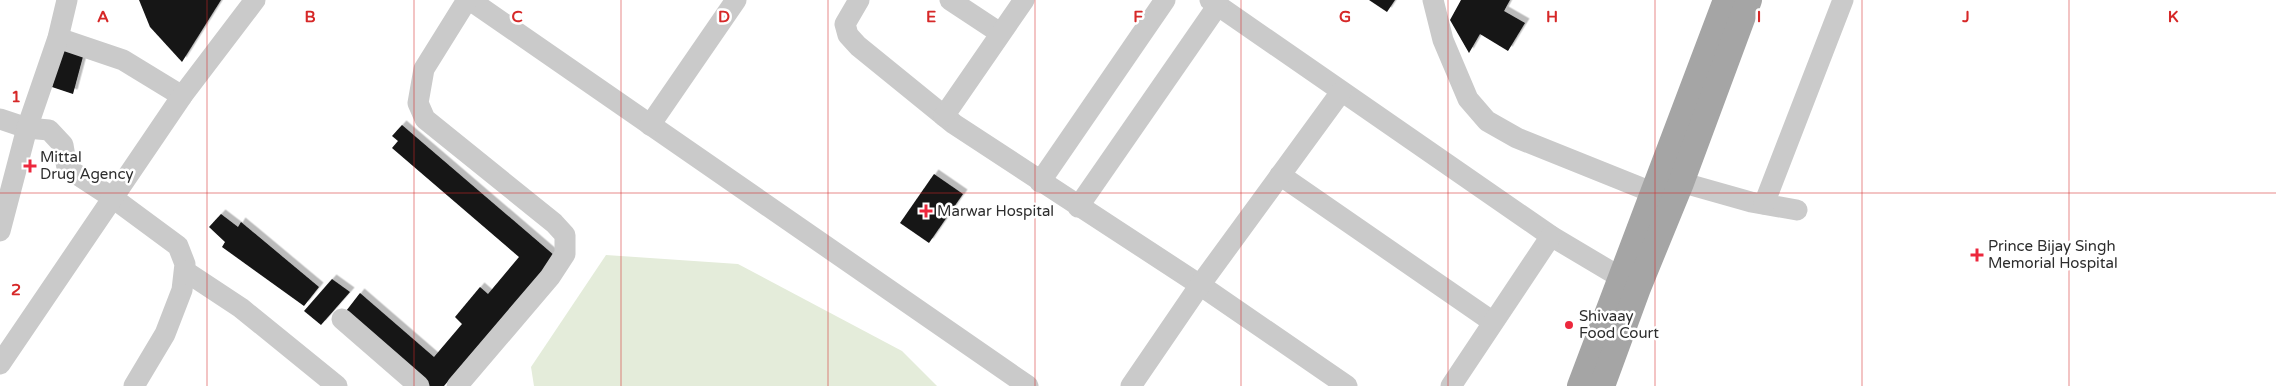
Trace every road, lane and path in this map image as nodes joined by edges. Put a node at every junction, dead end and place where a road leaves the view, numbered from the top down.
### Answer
1 (67, 0) edge
2 (255, 0) edge
3 (469, 0) edge
4 (736, 0) edge
5 (859, 0) edge
6 (950, 0) edge
7 (1024, 0) edge
8 (1165, 0) edge
9 (1433, 0) edge
10 (1726, 0) edge
11 (1749, 0) edge
12 (1843, 0) edge
13 (1214, 3) edge
14 (1000, 33) junction
15 (58, 38) junction
16 (1340, 92) junction
17 (182, 96) junction
18 (944, 116) junction
19 (0, 119) edge
20 (650, 124) junction
21 (27, 128) junction
22 (1280, 175) junction
23 (1040, 182) junction
24 (5, 186) edge
25 (1666, 188) junction
26 (113, 198) junction
27 (1764, 204) junction
28 (1078, 207) junction
29 (1797, 210) dead end
30 (0, 231) edge
31 (1551, 236) junction
32 (184, 271) junction
33 (1629, 283) junction
34 (1200, 285) junction
35 (342, 319) dead end
36 (1494, 322) junction
37 (0, 364) edge
38 (134, 386) edge
39 (337, 386) edge
40 (419, 386) edge
41 (457, 386) edge
42 (1028, 386) edge
43 (1131, 386) edge
44 (1347, 386) edge
45 (1451, 386) edge
46 (1580, 386) edge
47 (1602, 386) edge

1 - 15 street
2 - 17 street
3 - 20 street
3 - 41 street
4 - 20 street
5 - 18 street
6 - 14 street
7 - 14 street
8 - 23 street
9 - 25 street
10 - 25 main road
11 - 25 main road
12 - 27 street
13 - 16 street
13 - 28 street
14 - 18 street
15 - 17 street
15 - 21 street
16 - 22 street
16 - 31 street
17 - 26 street
18 - 23 street
19 - 21 street
20 - 42 street
21 - 24 street
21 - 26 street
22 - 34 street
22 - 36 street
23 - 28 street
24 - 30 street
25 - 27 street
25 - 33 main road
26 - 32 street
26 - 37 street
27 - 29 street
28 - 34 street
31 - 33 street
31 - 36 street
32 - 38 street
32 - 39 street
33 - 46 main road
33 - 47 main road
34 - 43 street
34 - 44 street
35 - 40 street
36 - 45 street

